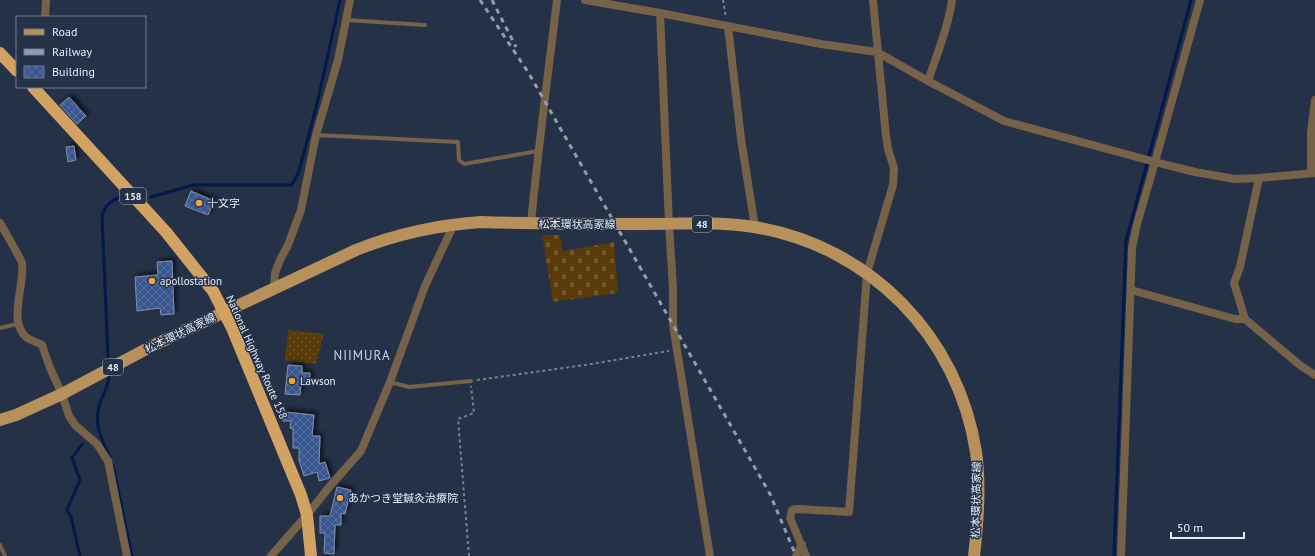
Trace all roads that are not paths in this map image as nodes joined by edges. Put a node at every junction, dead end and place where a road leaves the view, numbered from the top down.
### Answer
1 (46, 0) edge
2 (350, 0) edge
3 (557, 0) edge
4 (585, 0) edge
5 (873, 0) edge
6 (952, 0) edge
7 (1200, 0) edge
8 (626, 4) edge
9 (660, 13) junction
10 (45, 16) edge
11 (346, 20) junction
12 (424, 25) dead end
13 (727, 26) junction
14 (877, 52) junction
15 (0, 53) edge
16 (16, 70) edge
17 (928, 81) junction
18 (34, 88) edge
19 (45, 88) edge
20 (45, 100) junction
21 (1315, 100) edge
22 (316, 136) junction
23 (538, 151) junction
24 (1155, 162) junction
25 (1313, 173) edge
26 (1259, 178) junction
27 (0, 223) edge
28 (531, 223) junction
29 (454, 224) junction
30 (669, 224) junction
31 (755, 227) junction
32 (867, 273) junction
33 (274, 288) junction
34 (1131, 290) junction
35 (224, 312) junction
36 (1245, 319) junction
37 (18, 324) junction
38 (0, 328) edge
39 (1315, 375) edge
40 (470, 381) road end
41 (390, 382) junction
42 (62, 394) junction
43 (0, 420) edge
44 (307, 515) junction
45 (802, 544) junction
46 (0, 545) edge
47 (5, 556) edge
48 (127, 556) edge
49 (271, 556) edge
50 (311, 556) edge
51 (710, 556) edge
52 (796, 556) edge
53 (806, 556) edge
54 (974, 556) edge
55 (1121, 556) edge

1 - 10 street
2 - 11 street
3 - 23 street
4 - 8 street
5 - 14 street
6 - 17 street
7 - 24 street
8 - 9 street
9 - 13 street
9 - 30 street
11 - 12 lane
11 - 22 street
13 - 14 street
13 - 31 street
14 - 17 street
14 - 32 street
15 - 16 highway
17 - 24 street
18 - 20 highway, National Highway Route 158 / 158
19 - 20 street
20 - 35 highway, National Highway Route 158 / 158
21 - 25 street
22 - 23 lane
22 - 33 street
23 - 28 street
24 - 26 street
24 - 34 street
25 - 26 street
26 - 36 street
27 - 37 street
28 - 29 main road, 松本環状高家線 / 48
28 - 30 main road, 松本環状高家線 / 48
29 - 33 main road, 松本環状高家線 / 48
29 - 41 street
30 - 31 main road, 松本環状高家線 / 48
30 - 51 street
31 - 32 main road, 松本環状高家線 / 48
32 - 45 street
32 - 54 main road, 松本環状高家線 / 48
33 - 35 main road, 松本環状高家線 / 48
34 - 36 street
34 - 55 street
35 - 42 main road, 松本環状高家線 / 48
35 - 44 highway, National Highway Route 158 / 158
36 - 39 street
37 - 38 lane
37 - 42 street
40 - 41 lane
41 - 44 street
42 - 43 main road, 松本環状高家線 / 48
42 - 48 street
44 - 49 street
44 - 50 highway, National Highway Route 158 / 158
45 - 52 street
45 - 53 street
46 - 47 lane

